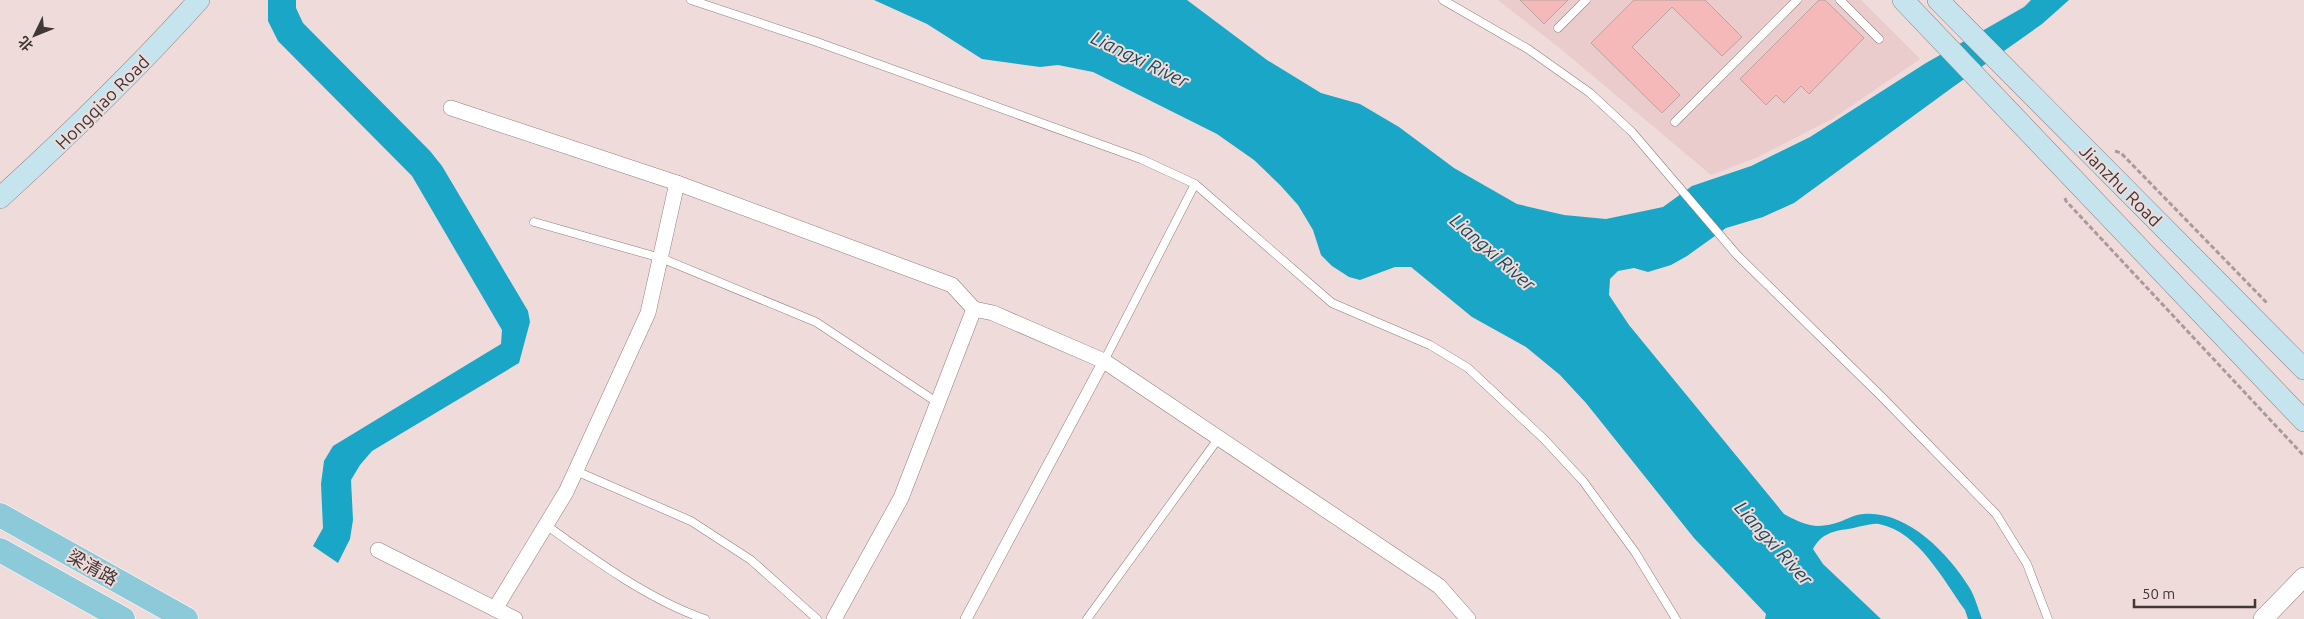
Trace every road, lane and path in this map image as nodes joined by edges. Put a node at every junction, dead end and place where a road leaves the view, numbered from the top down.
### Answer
1 (199, 0) edge
2 (690, 0) edge
3 (1443, 0) edge
4 (1586, 0) edge
5 (1796, 0) edge
6 (1840, 0) edge
7 (1903, 0) edge
8 (1938, 0) edge
9 (1558, 28) dead end
10 (1879, 39) dead end
11 (450, 108) dead end
12 (1675, 122) dead end
13 (2063, 168) junction
14 (677, 183) junction
15 (1195, 184) junction
16 (0, 198) edge
17 (534, 222) dead end
18 (660, 258) junction
19 (974, 309) junction
20 (1104, 361) junction
21 (2304, 369) edge
22 (938, 403) junction
23 (2304, 422) edge
24 (1218, 439) junction
25 (2304, 456) edge
26 (576, 471) junction
27 (0, 515) edge
28 (546, 525) junction
29 (0, 550) edge
30 (378, 550) dead end
31 (2304, 577) edge
32 (495, 609) junction
33 (123, 619) edge
34 (186, 619) edge
35 (515, 619) edge
36 (706, 619) edge
37 (817, 619) edge
38 (834, 619) edge
39 (966, 619) edge
40 (1087, 619) edge
41 (1468, 619) edge
42 (1676, 619) edge
43 (2048, 619) edge
44 (2263, 619) edge

1 - 16 main road, Hongqiao Road
2 - 15 lane
3 - 43 lane
4 - 9 lane
5 - 12 lane
6 - 10 lane
7 - 13 main road, Jianzhu Road
8 - 21 main road, Jianzhu Road
11 - 14 street
13 - 23 main road, Jianzhu Road
13 - 25 path, Jianzhu Road
14 - 18 street
14 - 19 street
15 - 20 lane
15 - 42 lane
17 - 18 lane
18 - 22 lane
18 - 26 street
19 - 20 street
19 - 22 street
20 - 24 street
20 - 39 street
22 - 38 street
24 - 40 lane
24 - 41 street
26 - 28 street
26 - 37 lane
27 - 34 main road, 梁清路
28 - 32 street
28 - 36 lane
29 - 33 main road, 梁清路
30 - 32 street
31 - 44 street
32 - 35 street

